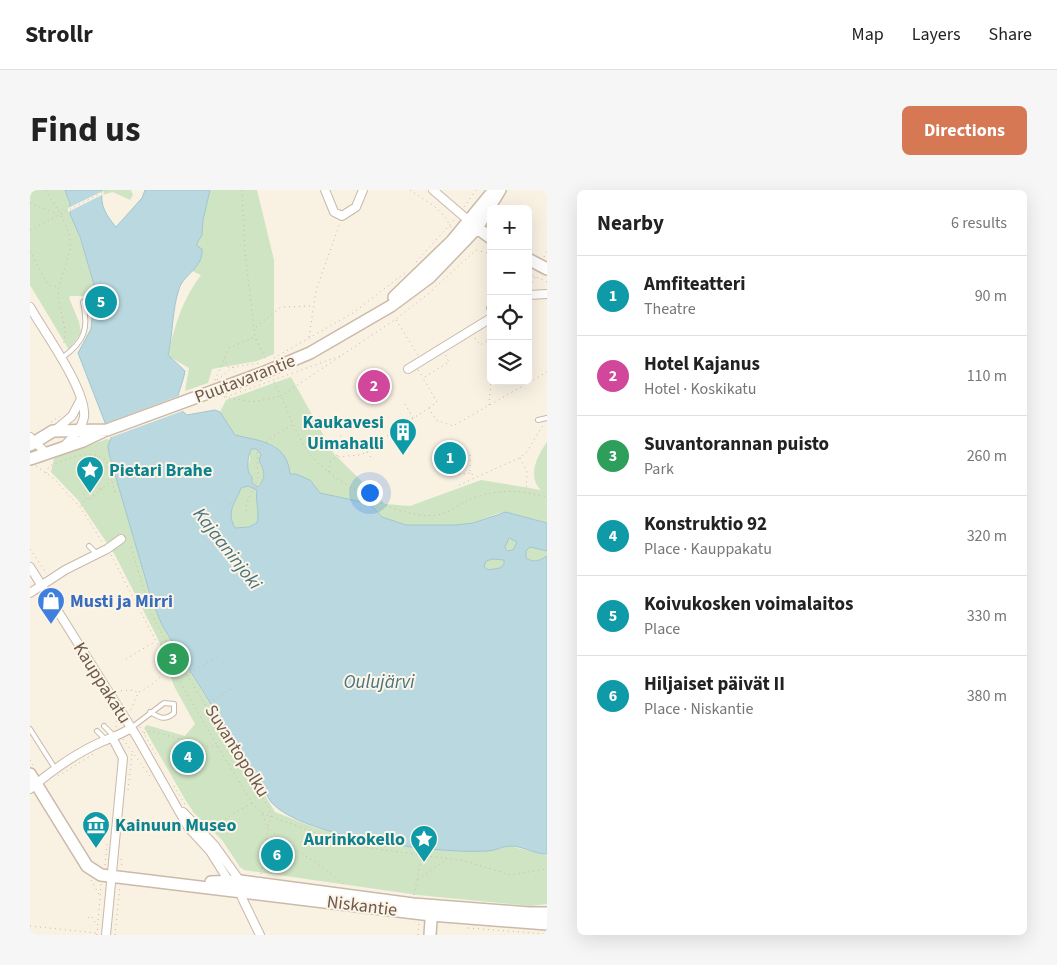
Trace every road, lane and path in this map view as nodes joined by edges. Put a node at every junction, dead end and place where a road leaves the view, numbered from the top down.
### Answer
1 (46, 190) edge
2 (107, 190) edge
3 (242, 190) edge
4 (326, 190) edge
5 (363, 190) edge
6 (410, 190) edge
7 (433, 190) edge
8 (476, 190) edge
9 (494, 190) edge
10 (500, 190) edge
11 (30, 203) edge
12 (460, 212) junction
13 (59, 214) junction
14 (342, 216) junction
15 (473, 224) junction
16 (449, 226) junction
17 (30, 230) edge
18 (487, 235) edge
19 (462, 237) junction
20 (476, 250) junction
21 (30, 251) edge
22 (487, 253) edge
23 (532, 261) edge
24 (417, 262) dead end
25 (410, 269) dead end
26 (547, 269) edge
27 (532, 274) edge
28 (536, 276) junction
29 (547, 282) edge
30 (532, 284) edge
31 (59, 287) junction
32 (547, 294) edge
33 (532, 295) edge
34 (83, 302) dead end
35 (313, 306) junction
36 (30, 308) edge
37 (396, 320) junction
38 (487, 320) edge
39 (255, 327) junction
40 (470, 331) junction
41 (255, 337) junction
42 (308, 337) junction
43 (489, 340) edge
44 (441, 348) junction
45 (55, 351) junction
46 (342, 355) junction
47 (224, 357) junction
48 (60, 359) junction
49 (266, 360) dead end
50 (421, 361) junction
51 (251, 365) junction
52 (233, 367) junction
53 (247, 369) dead end
54 (408, 369) dead end
55 (240, 372) dead end
56 (547, 372) edge
57 (532, 381) edge
58 (274, 382) dead end
59 (491, 385) edge
60 (525, 385) edge
61 (210, 396) junction
62 (281, 396) junction
63 (226, 397) junction
64 (81, 399) junction
65 (405, 404) dead end
66 (488, 406) junction
67 (428, 408) junction
68 (413, 418) junction
69 (547, 418) edge
70 (538, 420) dead end
71 (544, 422) dead end
72 (293, 424) junction
73 (79, 429) junction
74 (106, 430) junction
75 (53, 431) junction
76 (341, 434) dead end
77 (31, 441) edge
78 (62, 448) junction
79 (46, 452) junction
80 (367, 452) junction
81 (470, 455) dead end
82 (337, 457) junction
83 (519, 458) junction
84 (373, 460) dead end
85 (32, 462) edge
86 (433, 463) dead end
87 (329, 472) junction
88 (46, 473) junction
89 (470, 473) junction
90 (476, 477) junction
91 (111, 480) junction
92 (459, 485) dead end
93 (102, 489) junction
94 (526, 491) junction
95 (116, 496) dead end
96 (547, 496) edge
97 (86, 498) junction
98 (226, 500) dead end
99 (234, 505) dead end
100 (80, 507) junction
101 (246, 511) dead end
102 (121, 539) dead end
103 (90, 546) dead end
104 (130, 547) dead end
105 (107, 549) junction
106 (96, 553) junction
107 (30, 567) edge
108 (41, 585) junction
109 (30, 593) edge
110 (156, 641) junction
111 (220, 655) dead end
112 (126, 659) dead end
113 (172, 667) junction
114 (190, 673) dead end
115 (233, 688) dead end
116 (138, 693) junction
117 (120, 698) dead end
118 (209, 704) dead end
119 (125, 705) dead end
120 (130, 712) junction
121 (150, 712) junction
122 (134, 725) junction
123 (104, 726) dead end
124 (30, 729) edge
125 (97, 731) dead end
126 (140, 735) junction
127 (114, 738) junction
128 (127, 745) junction
129 (218, 746) junction
130 (97, 752) dead end
131 (158, 758) dead end
132 (56, 774) junction
133 (32, 782) edge
134 (172, 784) dead end
135 (127, 795) dead end
136 (173, 800) junction
137 (252, 803) junction
138 (190, 812) dead end
139 (262, 813) junction
140 (271, 817) junction
141 (202, 824) dead end
142 (268, 827) junction
143 (422, 855) junction
144 (121, 858) dead end
145 (448, 858) junction
146 (100, 867) dead end
147 (547, 869) edge
148 (119, 872) junction
149 (261, 875) dead end
150 (90, 877) dead end
151 (227, 881) junction
152 (177, 883) junction
153 (240, 886) junction
154 (346, 886) dead end
155 (101, 897) dead end
156 (432, 910) junction
157 (547, 913) edge
158 (88, 918) dead end
159 (419, 923) dead end
160 (547, 924) edge
161 (30, 926) edge
162 (98, 926) dead end
163 (97, 935) edge
164 (106, 935) edge
165 (115, 935) edge
166 (260, 935) edge
167 (418, 935) edge
168 (430, 935) edge

1 - 13 path
2 - 13 path
3 - 39 path
4 - 14 street
5 - 14 street
6 - 16 path
7 - 12 street
8 - 12 path
9 - 15 street, Puutavarantie
10 - 15 street, Puutavarantie
11 - 13 path
12 - 15 street
12 - 16 path
13 - 17 path
13 - 31 path
14 - 35 path
15 - 18 street
15 - 19 street, Puutavarantie
16 - 19 path
16 - 24 path
19 - 20 path
19 - 61 street, Puutavarantie
20 - 22 path
20 - 37 path
21 - 31 path
23 - 26 street
25 - 42 path
27 - 28 path
28 - 29 path
28 - 30 path
31 - 45 path
32 - 33 street
34 - 48 lane
35 - 39 path
35 - 42 path
36 - 45 street
37 - 46 path
37 - 50 path
38 - 40 street
39 - 41 path
40 - 43 path
40 - 44 street
41 - 47 path
41 - 49 path
42 - 51 path
44 - 50 street
44 - 67 path
45 - 48 street
46 - 62 path
46 - 63 path
47 - 52 path
47 - 52 path
48 - 64 street
50 - 54 street
51 - 52 path
51 - 53 path
52 - 55 path
56 - 57 path
58 - 62 path
59 - 66 path
60 - 66 path
61 - 63 path
61 - 74 street, Puutavarantie
62 - 63 path
62 - 72 path
64 - 73 street
64 - 75 street
65 - 68 path
66 - 67 path
67 - 68 path
68 - 80 path
69 - 70 lane
71 - 83 path
72 - 87 path
72 - 101 path
73 - 74 street
73 - 75 street
73 - 78 street
74 - 78 street, Puutavarantie
75 - 77 street
76 - 82 path
77 - 79 street
78 - 79 street, Puutavarantie
79 - 85 street, Puutavarantie
80 - 82 path
80 - 84 path
81 - 89 path
82 - 87 path
83 - 90 path
83 - 94 path
85 - 88 path, Suvantopolku
86 - 89 path
87 - 94 path
88 - 91 path
88 - 100 path, Suvantopolku
89 - 90 path
90 - 92 path
91 - 93 path
91 - 95 path
93 - 97 path
93 - 97 path
94 - 96 path
97 - 100 path
98 - 99 path
100 - 105 path, Suvantopolku
102 - 105 street
103 - 106 lane
104 - 140 path
105 - 106 street
105 - 110 path, Suvantopolku
106 - 108 street
107 - 108 street, Kauppakatu
108 - 109 street
108 - 122 street, Kauppakatu
110 - 112 path
110 - 113 path, Suvantopolku
111 - 114 path
113 - 116 path
113 - 129 path, Suvantopolku
115 - 118 path
116 - 117 path
116 - 120 path
119 - 120 path
120 - 122 path
121 - 121 lane
121 - 122 lane
122 - 126 street, Kauppakatu
122 - 126 path
122 - 127 street
123 - 127 lane
124 - 132 lane
125 - 127 lane
126 - 128 path
126 - 129 path
126 - 131 path
126 - 136 street, Kauppakatu
127 - 128 path
127 - 132 street
127 - 148 street
128 - 135 path
129 - 137 path, Suvantopolku
130 - 132 path
132 - 133 street
133 - 148 street, Niskantie
134 - 138 path
136 - 151 street, Kauppakatu
136 - 153 street, Kauppakatu
137 - 139 path, Suvantopolku
137 - 141 path
139 - 140 path, Suvantopolku
139 - 142 path
140 - 142 path
140 - 143 path, Suvantopolku
142 - 149 path
142 - 154 path
143 - 145 path, Suvantopolku
143 - 145 path
144 - 148 path
145 - 147 path, Suvantopolku
146 - 148 path
148 - 152 street, Niskantie
148 - 164 street
148 - 165 path
150 - 155 path
151 - 152 street, Niskantie
151 - 153 street, Niskantie
152 - 153 street, Niskantie
153 - 156 street, Niskantie
153 - 166 street, Kauppakatu
156 - 157 street, Niskantie
156 - 160 street, Niskantie
156 - 168 street
158 - 162 path
159 - 167 path
161 - 163 path

